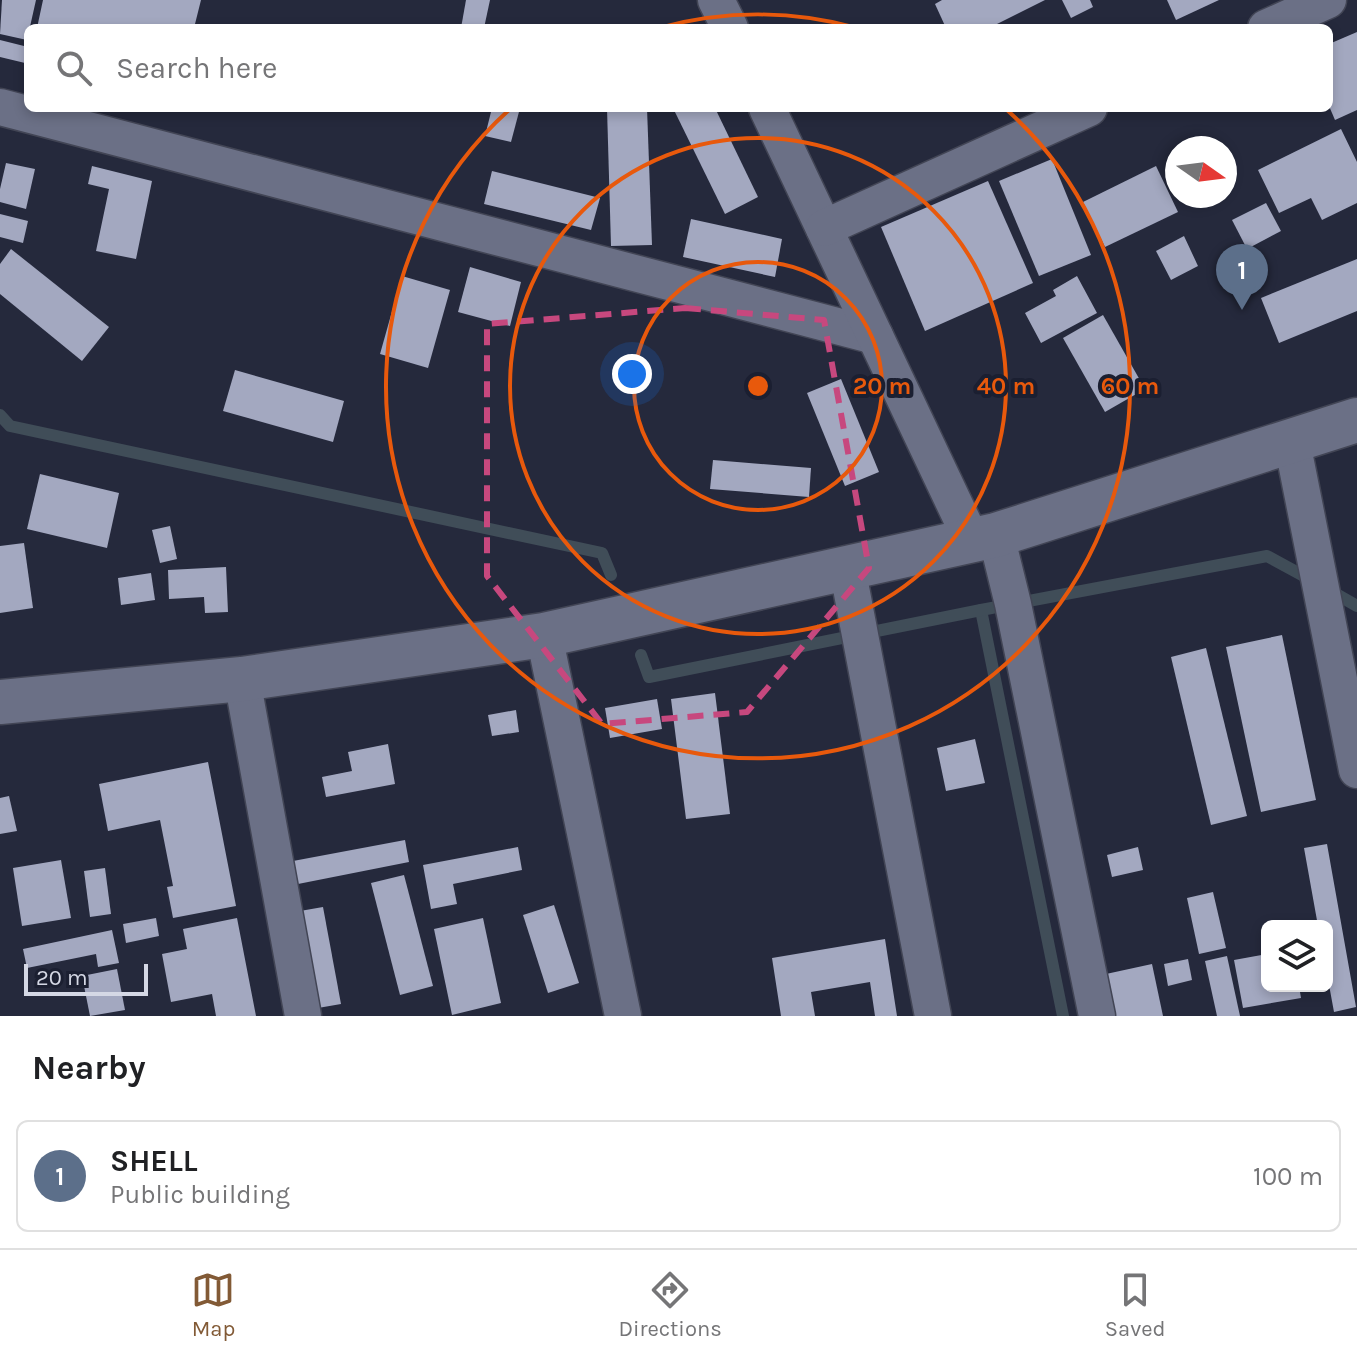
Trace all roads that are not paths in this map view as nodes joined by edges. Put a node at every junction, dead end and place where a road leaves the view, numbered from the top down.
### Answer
1 (716, 0) edge
2 (1328, 0) edge
3 (728, 24) edge
4 (1275, 24) edge
5 (0, 107) edge
6 (769, 112) edge
7 (1080, 112) edge
8 (824, 228) junction
9 (875, 336) junction
10 (1357, 420) edge
11 (1292, 442) junction
12 (984, 538) junction
13 (847, 567) junction
14 (544, 635) junction
15 (242, 679) junction
16 (0, 702) edge
17 (1357, 770) edge
18 (303, 1016) edge
19 (623, 1016) edge
20 (933, 1016) edge
21 (1097, 1016) edge

1 - 3 street
2 - 4 street
5 - 9 street
6 - 8 street
7 - 8 street
8 - 9 street
9 - 12 street
10 - 11 main road
11 - 12 main road
11 - 17 street
12 - 13 main road
12 - 21 street
13 - 14 main road
13 - 20 street
14 - 15 main road
14 - 19 street
15 - 16 main road
15 - 18 street

